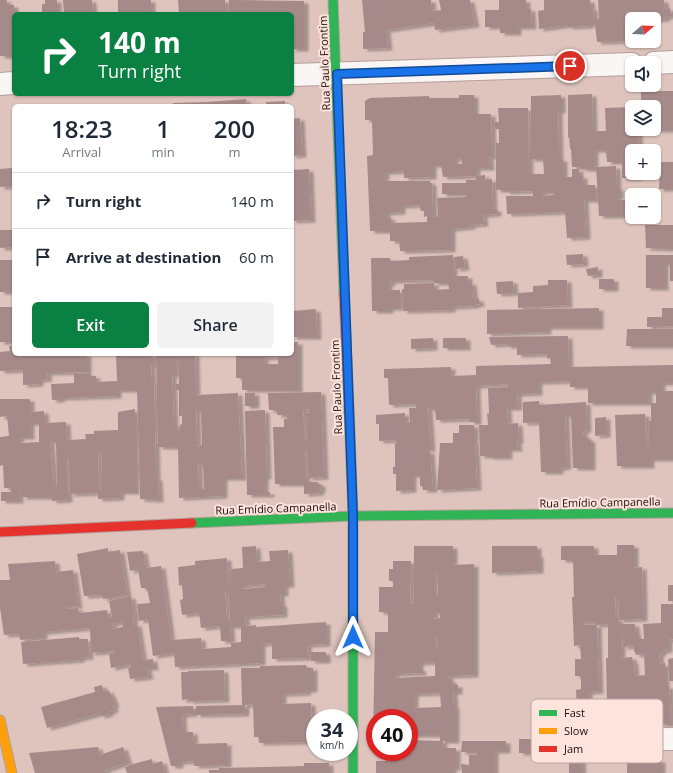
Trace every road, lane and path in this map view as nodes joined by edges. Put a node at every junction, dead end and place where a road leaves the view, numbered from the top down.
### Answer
1 (334, 0) edge
2 (673, 62) edge
3 (661, 63) edge
4 (625, 64) edge
5 (337, 74) junction
6 (294, 75) edge
7 (12, 83) edge
8 (0, 84) edge
9 (673, 513) edge
10 (353, 516) junction
11 (0, 532) edge
12 (0, 720) edge
13 (663, 739) edge
14 (673, 739) edge
15 (12, 773) edge
16 (353, 773) edge

1 - 5 street, Rua Paulo Frontim
2 - 3 street
4 - 5 street
5 - 6 street
5 - 10 street, Rua Paulo Frontim
7 - 8 street
9 - 10 street, Rua Emídio Campanella
10 - 11 street, Rua Emídio Campanella
10 - 16 street, Rua Paulo Frontim
12 - 15 street
13 - 14 street

